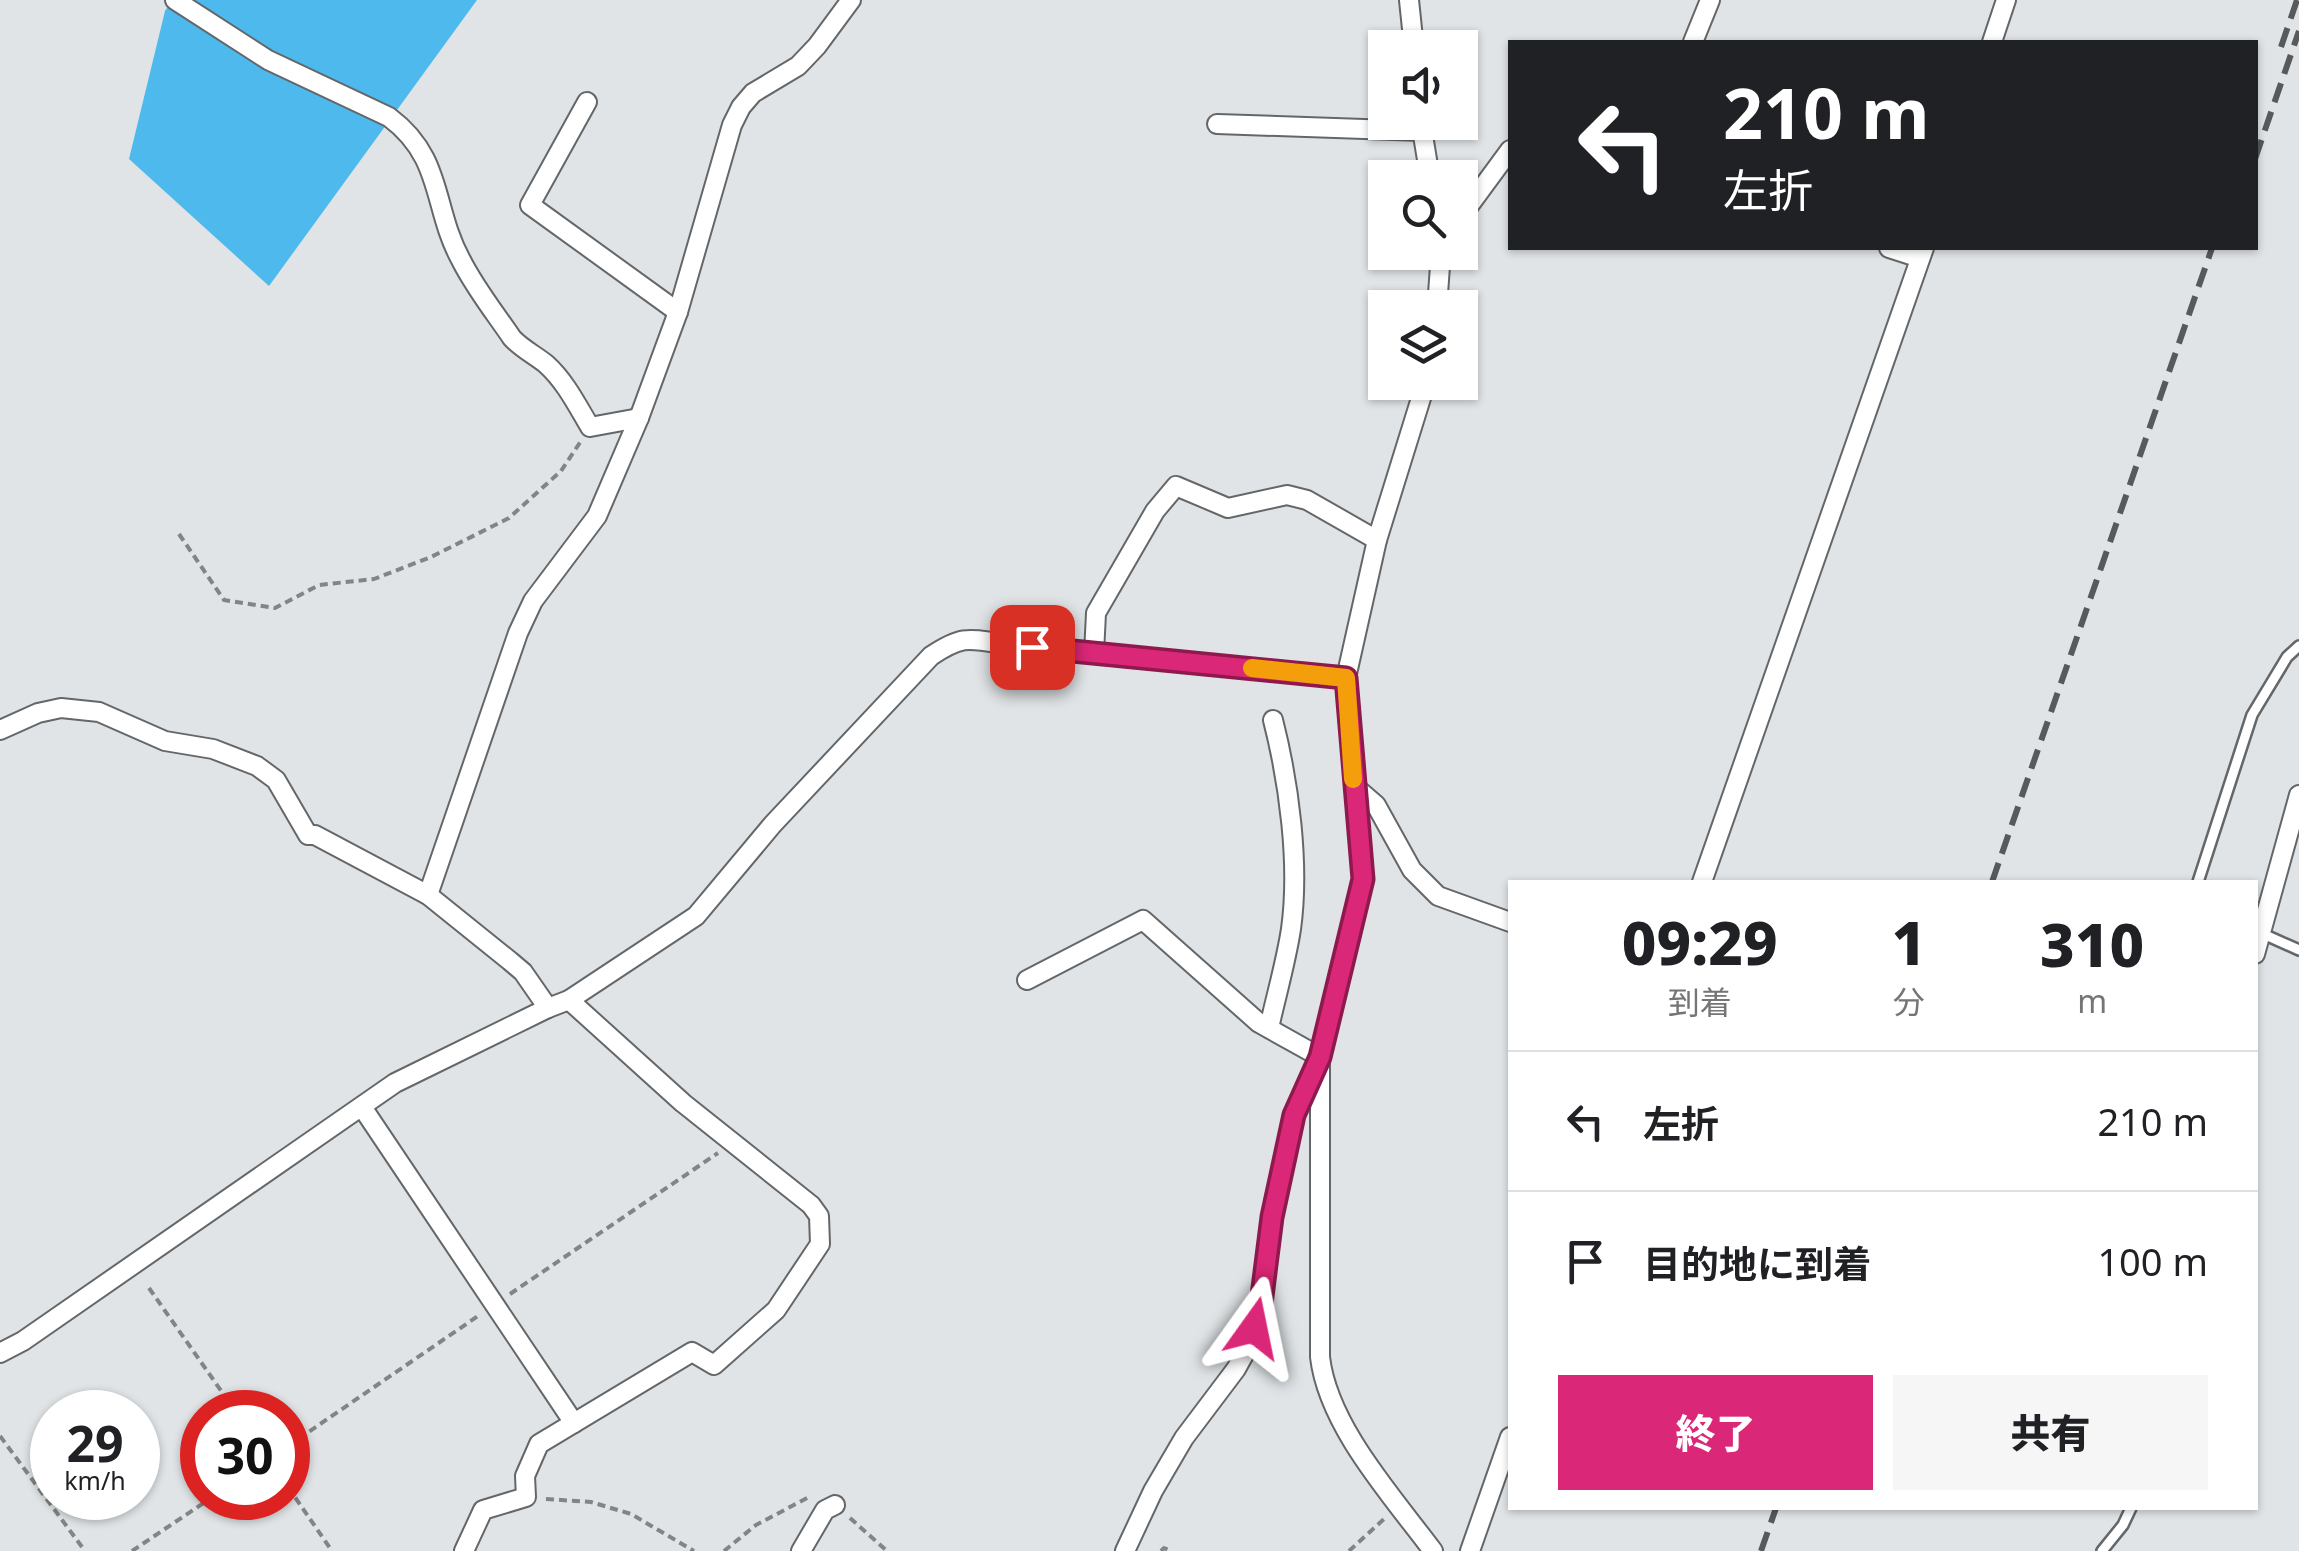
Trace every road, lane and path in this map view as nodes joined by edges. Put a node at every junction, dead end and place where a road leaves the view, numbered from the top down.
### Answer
1 (175, 0) edge
2 (851, 0) edge
3 (1409, 0) edge
4 (1710, 0) edge
5 (2006, 0) edge
6 (1412, 30) edge
7 (1694, 40) edge
8 (1993, 40) edge
9 (587, 102) dead end
10 (1218, 124) dead end
11 (1368, 126) edge
12 (1508, 153) edge
13 (1478, 194) edge
14 (1922, 253) edge
15 (678, 312) junction
16 (1420, 400) edge
17 (639, 418) junction
18 (590, 427) junction
19 (179, 534) dead end
20 (1376, 540) junction
21 (2299, 646) edge
22 (1094, 653) junction
23 (1346, 678) junction
24 (1273, 720) dead end
25 (0, 730) edge
26 (1354, 786) junction
27 (2299, 795) edge
28 (1703, 880) edge
29 (2199, 880) edge
30 (428, 894) junction
31 (1508, 921) edge
32 (2261, 933) junction
33 (2258, 944) edge
34 (2299, 950) edge
35 (1027, 980) dead end
36 (569, 1000) junction
37 (548, 1008) junction
38 (1269, 1028) junction
39 (1320, 1057) junction
40 (362, 1108) junction
41 (150, 1288) dead end
42 (0, 1353) edge
43 (221, 1390) edge
44 (574, 1423) junction
45 (0, 1436) edge
46 (1508, 1443) edge
47 (526, 1497) junction
48 (835, 1505) dead end
49 (1399, 1506) junction
50 (2129, 1510) edge
51 (180, 1519) edge
52 (310, 1519) edge
53 (86, 1551) edge
54 (132, 1551) edge
55 (332, 1551) edge
56 (464, 1551) edge
57 (694, 1551) edge
58 (801, 1551) edge
59 (1125, 1551) edge
60 (1161, 1551) edge
61 (1172, 1551) edge
62 (1349, 1551) edge
63 (1432, 1551) edge
64 (1470, 1551) edge
65 (2102, 1551) edge

1 - 18 street
2 - 15 street
3 - 6 street
4 - 7 street
5 - 8 street
9 - 15 street
10 - 11 street
12 - 13 street
14 - 28 street
15 - 17 street
16 - 20 street
17 - 18 street
17 - 30 street
18 - 19 path
20 - 22 street
20 - 23 street
21 - 29 lane
22 - 23 street
22 - 36 street
23 - 26 street
24 - 38 street
25 - 30 street
26 - 31 street
26 - 39 street
27 - 32 street
30 - 37 street
32 - 33 street
32 - 34 lane
35 - 38 street
36 - 37 street
36 - 44 street
37 - 40 street
38 - 39 street
39 - 49 street
39 - 59 street
40 - 42 street
40 - 44 street
41 - 43 path
44 - 47 street
45 - 53 path
46 - 64 street
47 - 56 street
47 - 57 path
48 - 58 street
49 - 62 path
49 - 63 street
50 - 65 lane
51 - 54 path
52 - 55 path
60 - 61 path

